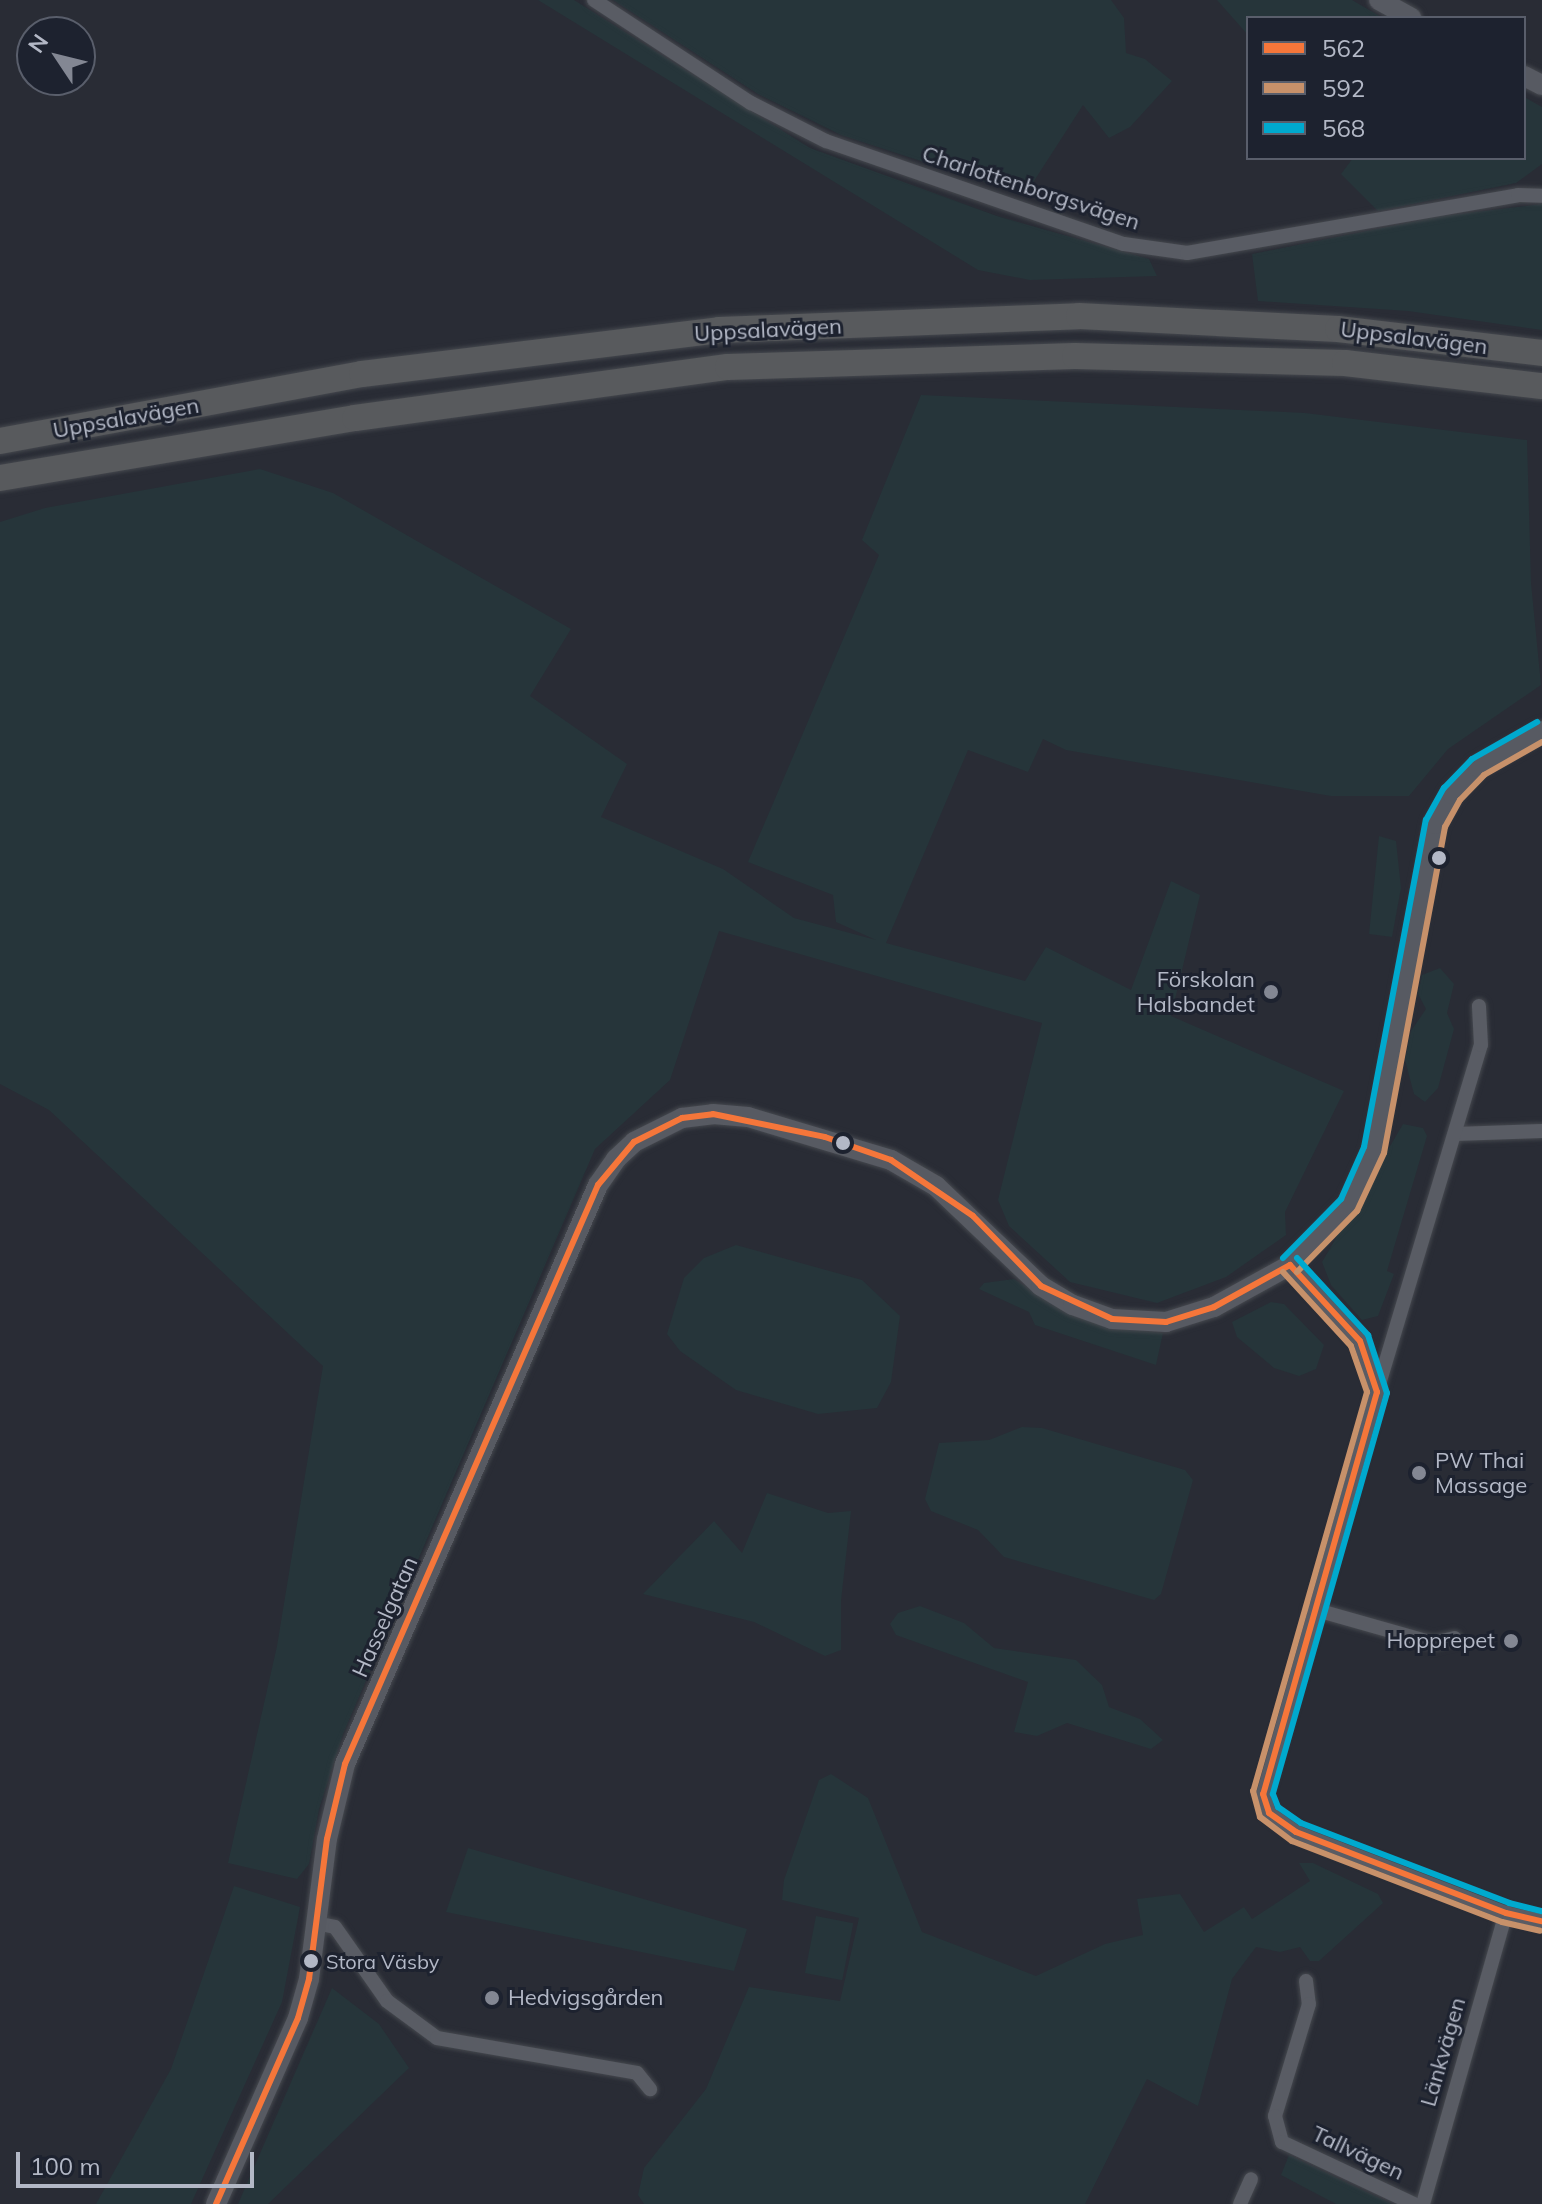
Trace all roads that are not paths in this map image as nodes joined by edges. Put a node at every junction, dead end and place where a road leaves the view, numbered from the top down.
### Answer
1 (594, 0) edge
2 (1379, 0) edge
3 (1407, 16) edge
4 (1542, 196) edge
5 (1542, 353) edge
6 (1542, 386) edge
7 (0, 441) edge
8 (0, 478) edge
9 (1542, 731) edge
10 (1479, 1006) dead end
11 (1542, 1131) edge
12 (1455, 1134) junction
13 (1290, 1265) junction
14 (1377, 1392) junction
15 (1313, 1609) junction
16 (1454, 1638) dead end
17 (1506, 1913) junction
18 (1542, 1921) edge
19 (316, 1923) junction
20 (1306, 1981) dead end
21 (650, 2089) dead end
22 (1251, 2179) dead end
23 (216, 2204) edge
24 (1240, 2204) edge
25 (1414, 2204) edge
26 (1423, 2204) edge

1 - 4 street, Charlottenborgsvägen
2 - 3 street
5 - 7 highway, Uppsalavägen
6 - 8 highway, Uppsalavägen
9 - 13 street, Hasselgatan
10 - 12 street
11 - 12 street
12 - 14 street
13 - 14 street
13 - 19 street, Hasselgatan
14 - 15 street
15 - 16 street
15 - 17 street
17 - 18 street
17 - 26 street, Länkvägen
19 - 21 street
19 - 23 street, Hasselgatan
20 - 25 street, Tallvägen
22 - 24 street

